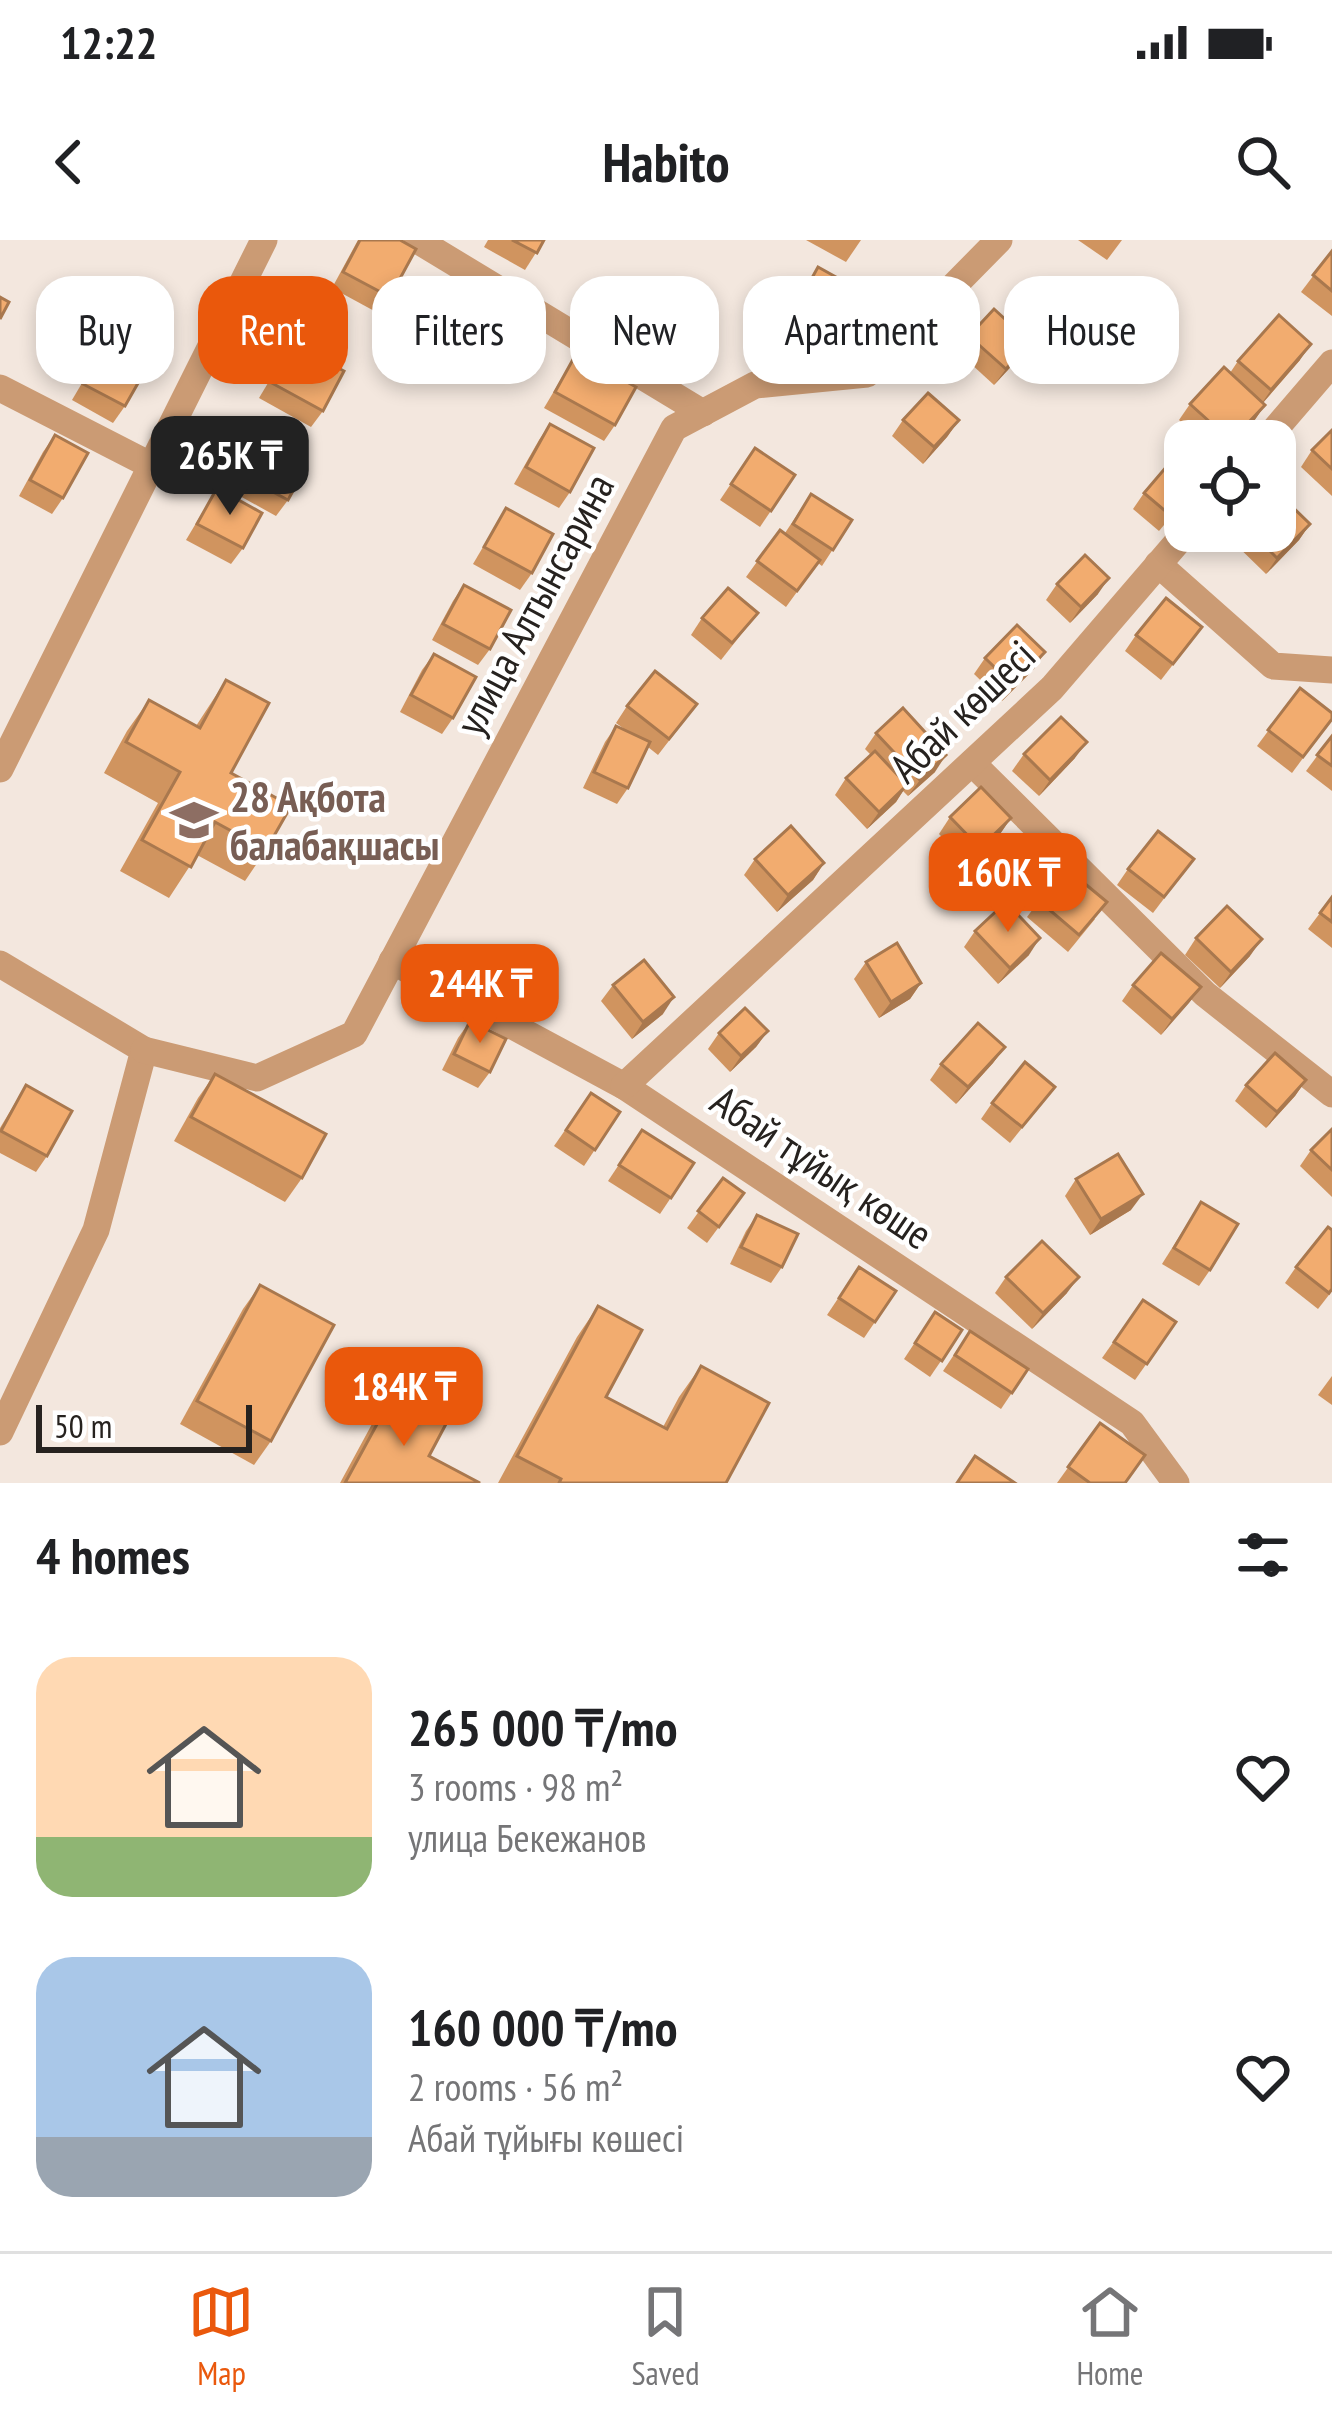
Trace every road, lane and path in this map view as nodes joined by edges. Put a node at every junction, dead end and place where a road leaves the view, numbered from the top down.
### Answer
1 (264, 240) edge
2 (417, 240) edge
3 (999, 240) edge
4 (1332, 363) edge
5 (0, 388) edge
6 (703, 413) junction
7 (1282, 420) edge
8 (152, 466) junction
9 (1169, 552) edge
10 (1158, 565) junction
11 (1332, 670) edge
12 (972, 763) junction
13 (0, 769) edge
14 (392, 962) junction
15 (0, 964) edge
16 (144, 1050) junction
17 (624, 1086) junction
18 (1332, 1094) edge
19 (0, 1432) edge
20 (1176, 1483) edge

1 - 8 street
2 - 6 street
3 - 6 street, улица Алтынсарина
4 - 7 street
5 - 8 street
6 - 14 street, улица Алтынсарина
8 - 13 street
9 - 10 street, Абай көшесі
10 - 11 street
10 - 12 street, Абай көшесі
12 - 17 street, Абай көшесі
12 - 18 street
14 - 16 street, улица Алтынсарина
14 - 17 street, Абай тұйық көше
15 - 16 street, улица Алтынсарина
16 - 19 street
17 - 20 street, Абай тұйық көше

